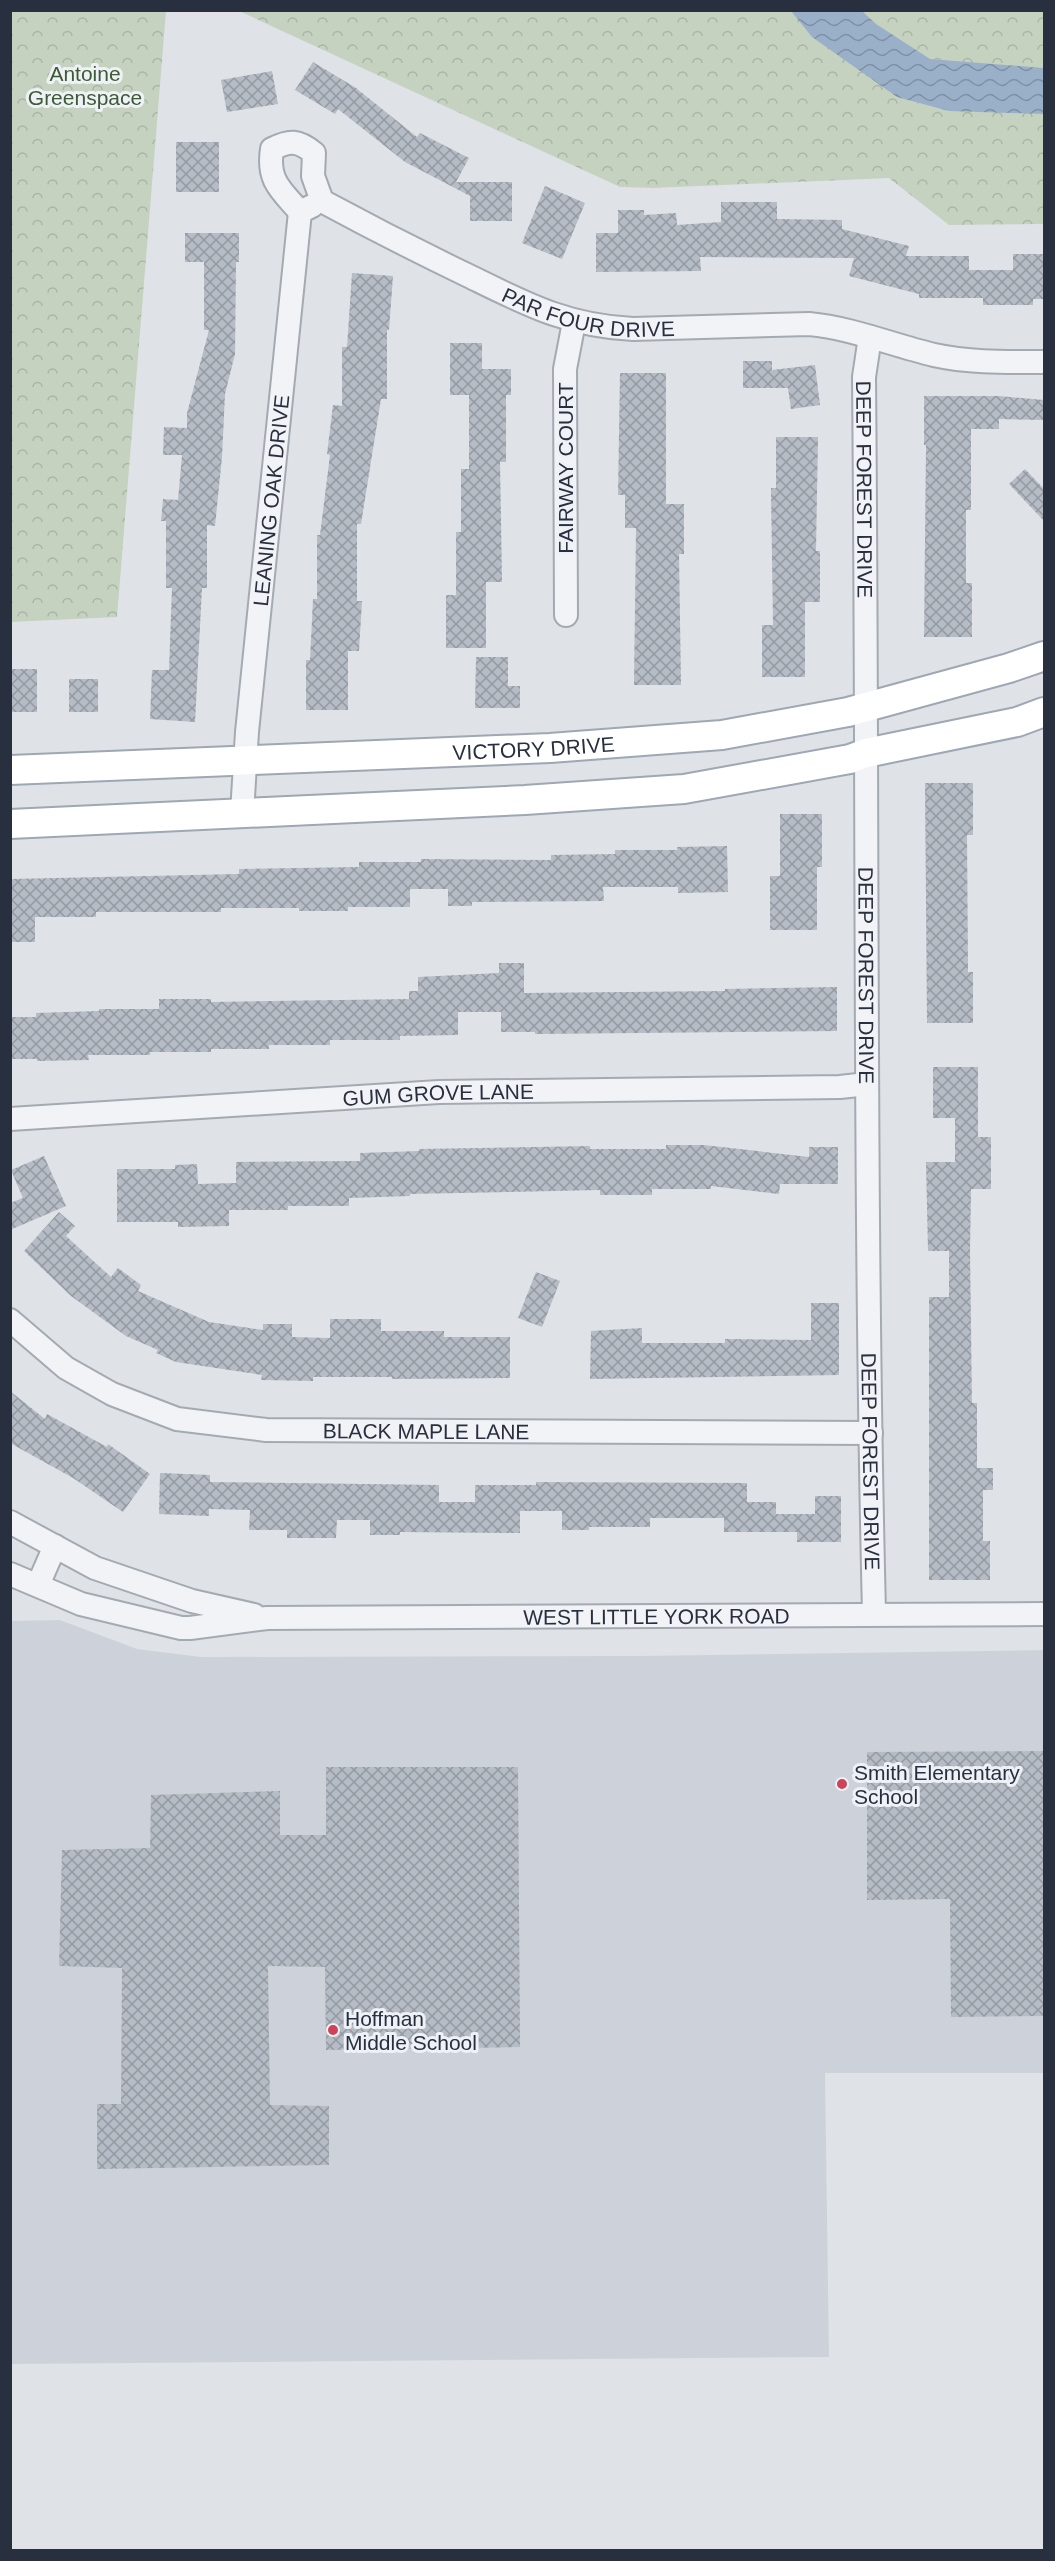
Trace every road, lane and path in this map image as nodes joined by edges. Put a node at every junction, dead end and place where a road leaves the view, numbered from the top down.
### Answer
1 (322, 201) junction
2 (300, 212) junction
3 (574, 322) junction
4 (870, 337) junction
5 (1044, 362) edge
6 (566, 615) dead end
7 (1044, 656) edge
8 (867, 706) junction
9 (1044, 712) edge
10 (866, 753) junction
11 (244, 760) junction
12 (10, 770) edge
13 (242, 813) junction
14 (10, 824) edge
15 (867, 1084) junction
16 (10, 1119) edge
17 (10, 1320) edge
18 (872, 1433) junction
19 (10, 1522) edge
20 (55, 1546) junction
21 (10, 1574) edge
22 (38, 1585) junction
23 (192, 1601) junction
24 (874, 1613) junction
25 (1044, 1614) edge
26 (267, 1618) junction
27 (190, 1629) junction

1 - 2 street
1 - 2 street
1 - 3 street, PAR FOUR DRIVE
2 - 11 street, LEANING OAK DRIVE
3 - 4 street, PAR FOUR DRIVE
3 - 6 street, FAIRWAY COURT
4 - 5 street, PAR FOUR DRIVE
4 - 8 street, DEEP FOREST DRIVE
7 - 8 main road, VICTORY DRIVE
8 - 10 street, DEEP FOREST DRIVE
8 - 11 main road, VICTORY DRIVE
9 - 10 main road
10 - 13 main road
10 - 15 street, DEEP FOREST DRIVE
11 - 12 main road, VICTORY DRIVE
11 - 13 street, LEANING OAK DRIVE
13 - 14 main road
15 - 16 street, GUM GROVE LANE
15 - 18 street, DEEP FOREST DRIVE
17 - 18 street, BLACK MAPLE LANE
18 - 24 street, DEEP FOREST DRIVE
19 - 20 street, WEST LITTLE YORK ROAD
20 - 22 street
20 - 23 street, WEST LITTLE YORK ROAD
21 - 22 street, WEST LITTLE YORK ROAD
22 - 27 street, WEST LITTLE YORK ROAD
23 - 26 street, WEST LITTLE YORK ROAD
23 - 27 street
24 - 25 street, WEST LITTLE YORK ROAD
24 - 26 street, WEST LITTLE YORK ROAD
26 - 27 street, WEST LITTLE YORK ROAD

